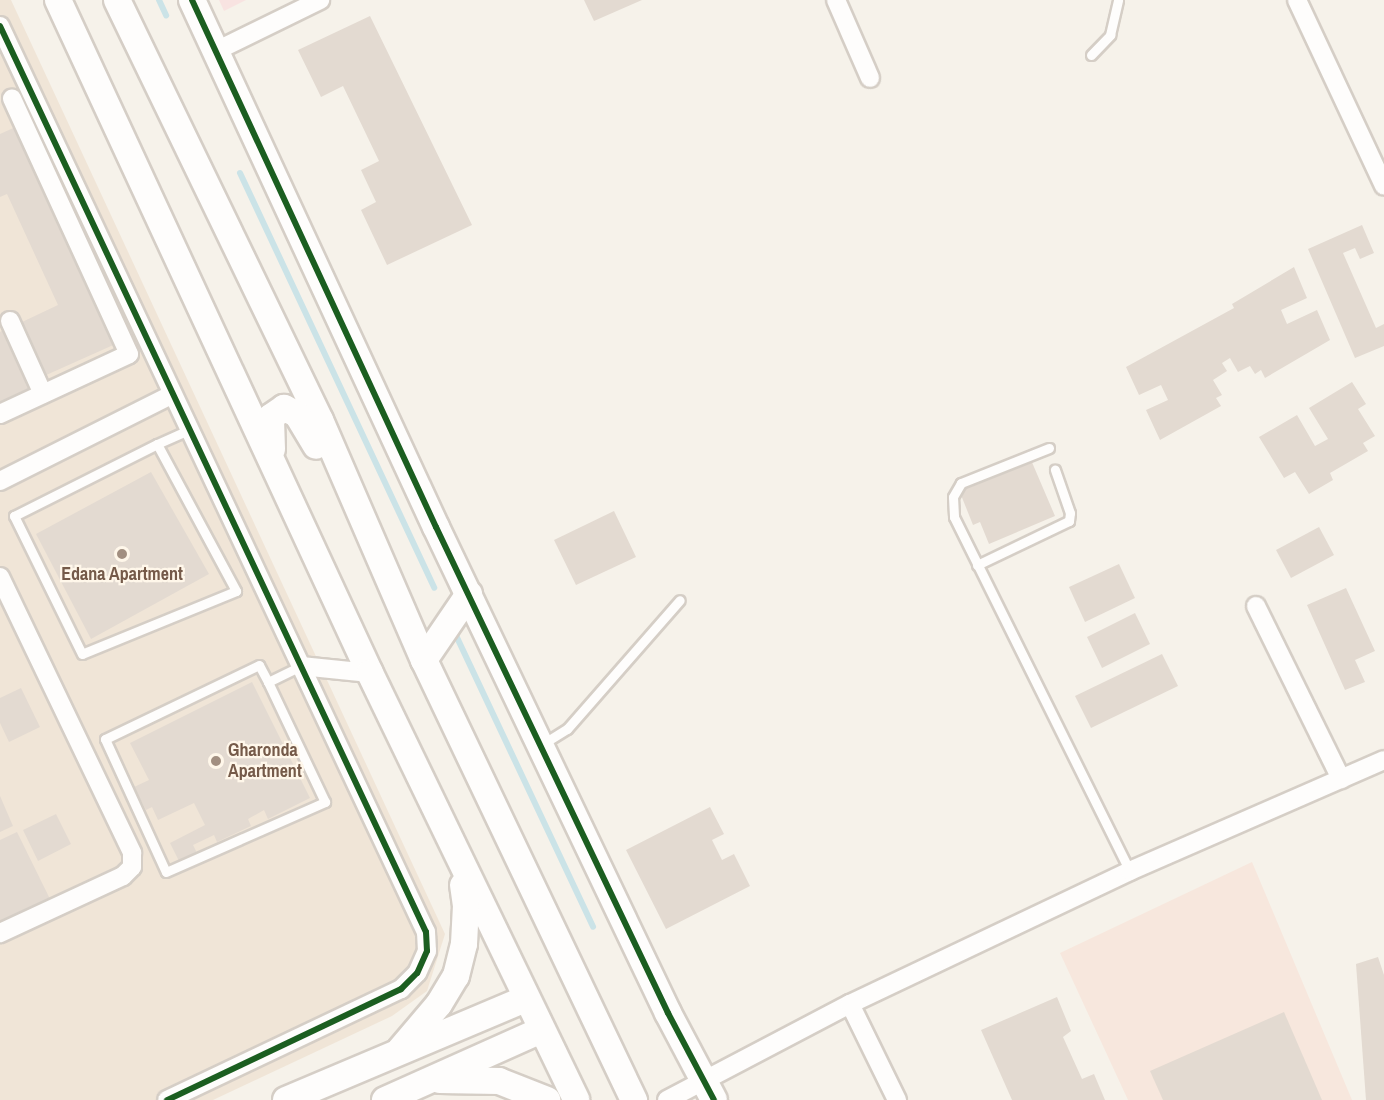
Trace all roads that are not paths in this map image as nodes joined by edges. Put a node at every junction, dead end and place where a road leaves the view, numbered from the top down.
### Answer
1 (58, 0) edge
2 (117, 0) edge
3 (192, 0) edge
4 (320, 0) edge
5 (836, 0) edge
6 (1118, 0) edge
7 (1297, 0) edge
8 (0, 26) edge
9 (216, 51) junction
10 (1091, 55) dead end
11 (870, 78) dead end
12 (30, 91) junction
13 (6, 100) edge
14 (1384, 186) edge
15 (10, 321) dead end
16 (150, 345) junction
17 (129, 354) junction
18 (43, 394) junction
19 (171, 395) junction
20 (0, 414) edge
21 (190, 429) junction
22 (157, 444) junction
23 (1049, 448) dead end
24 (272, 458) junction
25 (1055, 470) dead end
26 (342, 471) junction
27 (0, 481) edge
28 (977, 565) junction
29 (0, 577) edge
30 (469, 594) junction
31 (680, 600) dead end
32 (1256, 606) dead end
33 (424, 660) junction
34 (301, 666) junction
35 (370, 673) junction
36 (268, 682) junction
37 (540, 745) junction
38 (1384, 760) edge
39 (1341, 779) junction
40 (458, 861) junction
41 (1130, 871) junction
42 (0, 933) edge
43 (525, 999) junction
44 (850, 1004) junction
45 (539, 1031) junction
46 (396, 1055) junction
47 (423, 1082) junction
48 (709, 1090) edge
49 (167, 1100) edge
50 (286, 1100) edge
51 (385, 1100) edge
52 (547, 1100) edge
53 (576, 1100) edge
54 (634, 1100) edge
55 (667, 1100) edge
56 (897, 1100) edge

1 - 24 main road
2 - 26 main road
3 - 9 main road
4 - 9 street
5 - 11 street
6 - 10 lane
7 - 14 street
8 - 12 street
9 - 30 main road
12 - 13 street
12 - 16 street
13 - 17 street
15 - 18 street
16 - 17 street
16 - 19 street
17 - 18 street
18 - 20 street
19 - 21 street
19 - 27 street
21 - 22 lane
21 - 34 street
22 - 22 lane
23 - 28 lane
24 - 26 main road
24 - 35 main road
25 - 28 lane
26 - 33 main road
28 - 41 lane
29 - 42 street
30 - 33 main road
30 - 37 main road
31 - 37 lane
32 - 39 street
33 - 54 main road
34 - 35 street
34 - 36 lane
34 - 49 street
35 - 40 main road
36 - 36 lane
37 - 48 main road
38 - 39 street
39 - 41 street
40 - 43 main road
40 - 46 main road
41 - 44 street
43 - 45 main road
43 - 46 main road
44 - 48 street
44 - 56 street
45 - 47 main road
45 - 53 main road
46 - 50 main road
47 - 51 main road
47 - 52 main road
48 - 55 street

